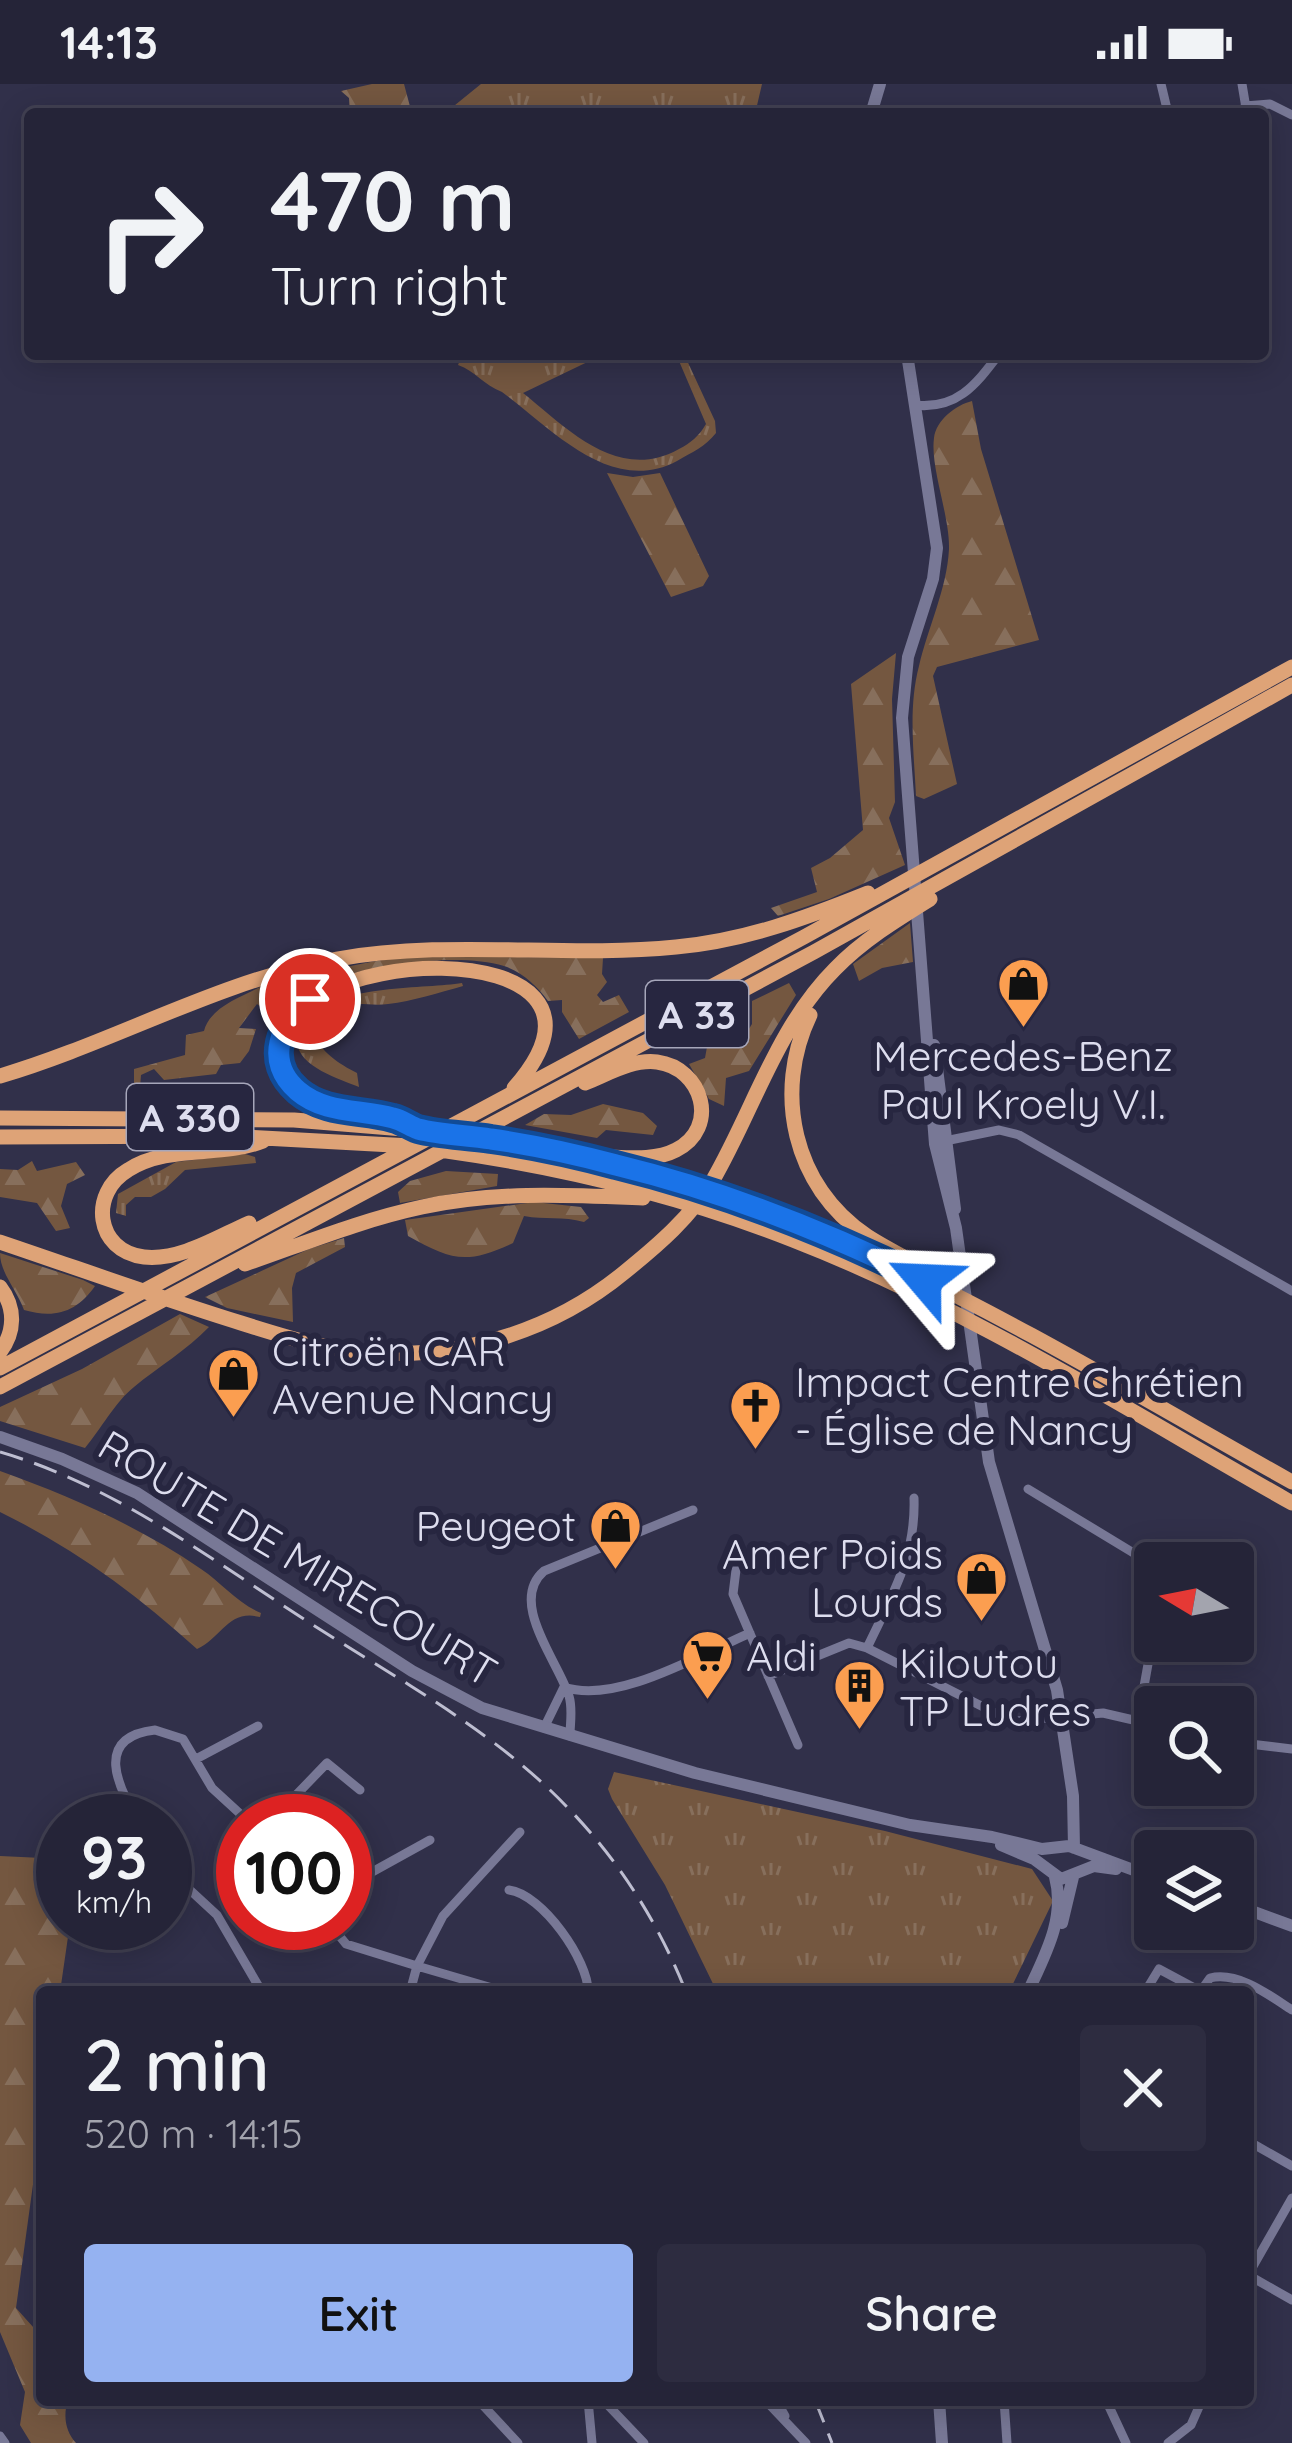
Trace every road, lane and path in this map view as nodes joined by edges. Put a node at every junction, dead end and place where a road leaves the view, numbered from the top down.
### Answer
1 (1254, 108) edge
2 (1292, 115) edge
3 (910, 360) edge
4 (994, 360) edge
5 (925, 412) junction
6 (1292, 667) edge
7 (1292, 685) edge
8 (896, 882) junction
9 (902, 910) junction
10 (832, 972) junction
11 (0, 1076) edge
12 (508, 1094) junction
13 (0, 1118) edge
14 (386, 1121) junction
15 (494, 1122) junction
16 (0, 1137) edge
17 (274, 1137) junction
18 (941, 1142) junction
19 (574, 1155) junction
20 (676, 1199) junction
21 (308, 1201) junction
22 (0, 1242) edge
23 (197, 1280) junction
24 (0, 1287) edge
25 (1292, 1292) edge
26 (955, 1295) junction
27 (0, 1352) edge
28 (0, 1368) edge
29 (0, 1387) edge
30 (0, 1438) edge
31 (1292, 1482) edge
32 (1028, 1489) dead end
33 (914, 1498) dead end
34 (1292, 1503) edge
35 (693, 1510) dead end
36 (1134, 1553) edge
37 (738, 1554) dead end
38 (750, 1633) junction
39 (867, 1648) junction
40 (768, 1676) junction
41 (564, 1687) junction
42 (1062, 1716) junction
43 (1134, 1719) edge
44 (258, 1726) dead end
45 (544, 1728) junction
46 (570, 1736) junction
47 (1254, 1744) edge
48 (798, 1745) dead end
49 (1292, 1749) edge
50 (196, 1759) junction
51 (1069, 1781) junction
52 (360, 1790) dead end
53 (124, 1794) edge
54 (219, 1794) edge
55 (297, 1794) edge
56 (520, 1832) dead end
57 (981, 1838) junction
58 (430, 1840) dead end
59 (1056, 1847) junction
60 (1076, 1850) junction
61 (1134, 1870) edge
62 (372, 1872) edge
63 (1051, 1872) junction
64 (1134, 1873) edge
65 (1076, 1874) junction
66 (509, 1890) dead end
67 (192, 1892) edge
68 (1254, 1912) edge
69 (1292, 1927) edge
70 (1050, 1944) junction
71 (365, 1950) edge
72 (417, 1966) junction
73 (258, 1986) edge
74 (412, 1986) edge
75 (485, 1986) edge
76 (588, 1986) edge
77 (1031, 1986) edge
78 (1149, 1986) edge
79 (1189, 1986) edge
80 (1204, 1986) edge
81 (1253, 1986) edge
82 (1254, 1986) edge
83 (1292, 2010) edge
84 (1254, 2144) edge
85 (1292, 2166) edge
86 (1292, 2198) edge
87 (1254, 2264) edge
88 (1254, 2278) edge
89 (1292, 2300) edge
90 (484, 2406) edge
91 (589, 2406) edge
92 (609, 2406) edge
93 (771, 2406) edge
94 (779, 2406) edge
95 (939, 2406) edge
96 (1004, 2406) edge
97 (1109, 2406) edge
98 (1199, 2406) edge
99 (791, 2426) junction
100 (518, 2443) edge
101 (592, 2443) edge
102 (644, 2443) edge
103 (806, 2443) edge
104 (942, 2443) edge
105 (1007, 2443) edge
106 (1126, 2443) edge
107 (1168, 2443) edge

1 - 2 street
3 - 5 street
4 - 5 street
5 - 18 street
6 - 8 highway, A 33
7 - 9 highway, A 33
8 - 11 highway
8 - 12 highway, A 33
9 - 10 highway
9 - 15 highway, A 33
10 - 22 highway
10 - 26 highway
12 - 14 highway
12 - 21 highway, A 33
13 - 14 highway, A 330
14 - 19 highway
15 - 19 highway
15 - 23 highway, A 33
16 - 17 highway, A 330
17 - 20 highway, A 330
17 - 21 highway
18 - 25 street
18 - 42 street
19 - 26 highway
20 - 23 highway
20 - 34 highway, A 330
21 - 28 highway, A 33
23 - 29 highway, A 33
24 - 27 highway
26 - 31 highway
30 - 45 street, ROUTE DE MIRECOURT
32 - 36 street
33 - 39 street
35 - 41 street
37 - 38 street
38 - 40 street
38 - 41 street
39 - 40 street
39 - 42 street
40 - 48 street
41 - 45 street
41 - 46 street
42 - 43 street
42 - 51 street
44 - 50 street
45 - 46 street, ROUTE DE MIRECOURT
46 - 57 street, ROUTE DE MIRECOURT
47 - 49 street
50 - 53 street
50 - 54 street
51 - 59 street
51 - 60 street
52 - 55 street
56 - 72 street
57 - 59 street, ROUTE DE MIRECOURT
57 - 63 street, ROUTE DE MIRECOURT
58 - 62 street
59 - 60 street, ROUTE DE MIRECOURT
59 - 63 street
60 - 61 street
60 - 65 street
63 - 65 street
63 - 70 street
64 - 65 street
65 - 70 street
66 - 76 street
67 - 73 street
68 - 69 street
70 - 77 street
71 - 72 street
72 - 74 street
72 - 75 street
78 - 79 street
80 - 81 street
82 - 83 street
84 - 85 street
86 - 87 street
88 - 89 street
90 - 100 street
91 - 101 street
92 - 102 street
93 - 99 street
94 - 99 street
95 - 104 street
96 - 105 street
97 - 106 street
98 - 107 street
99 - 103 street

